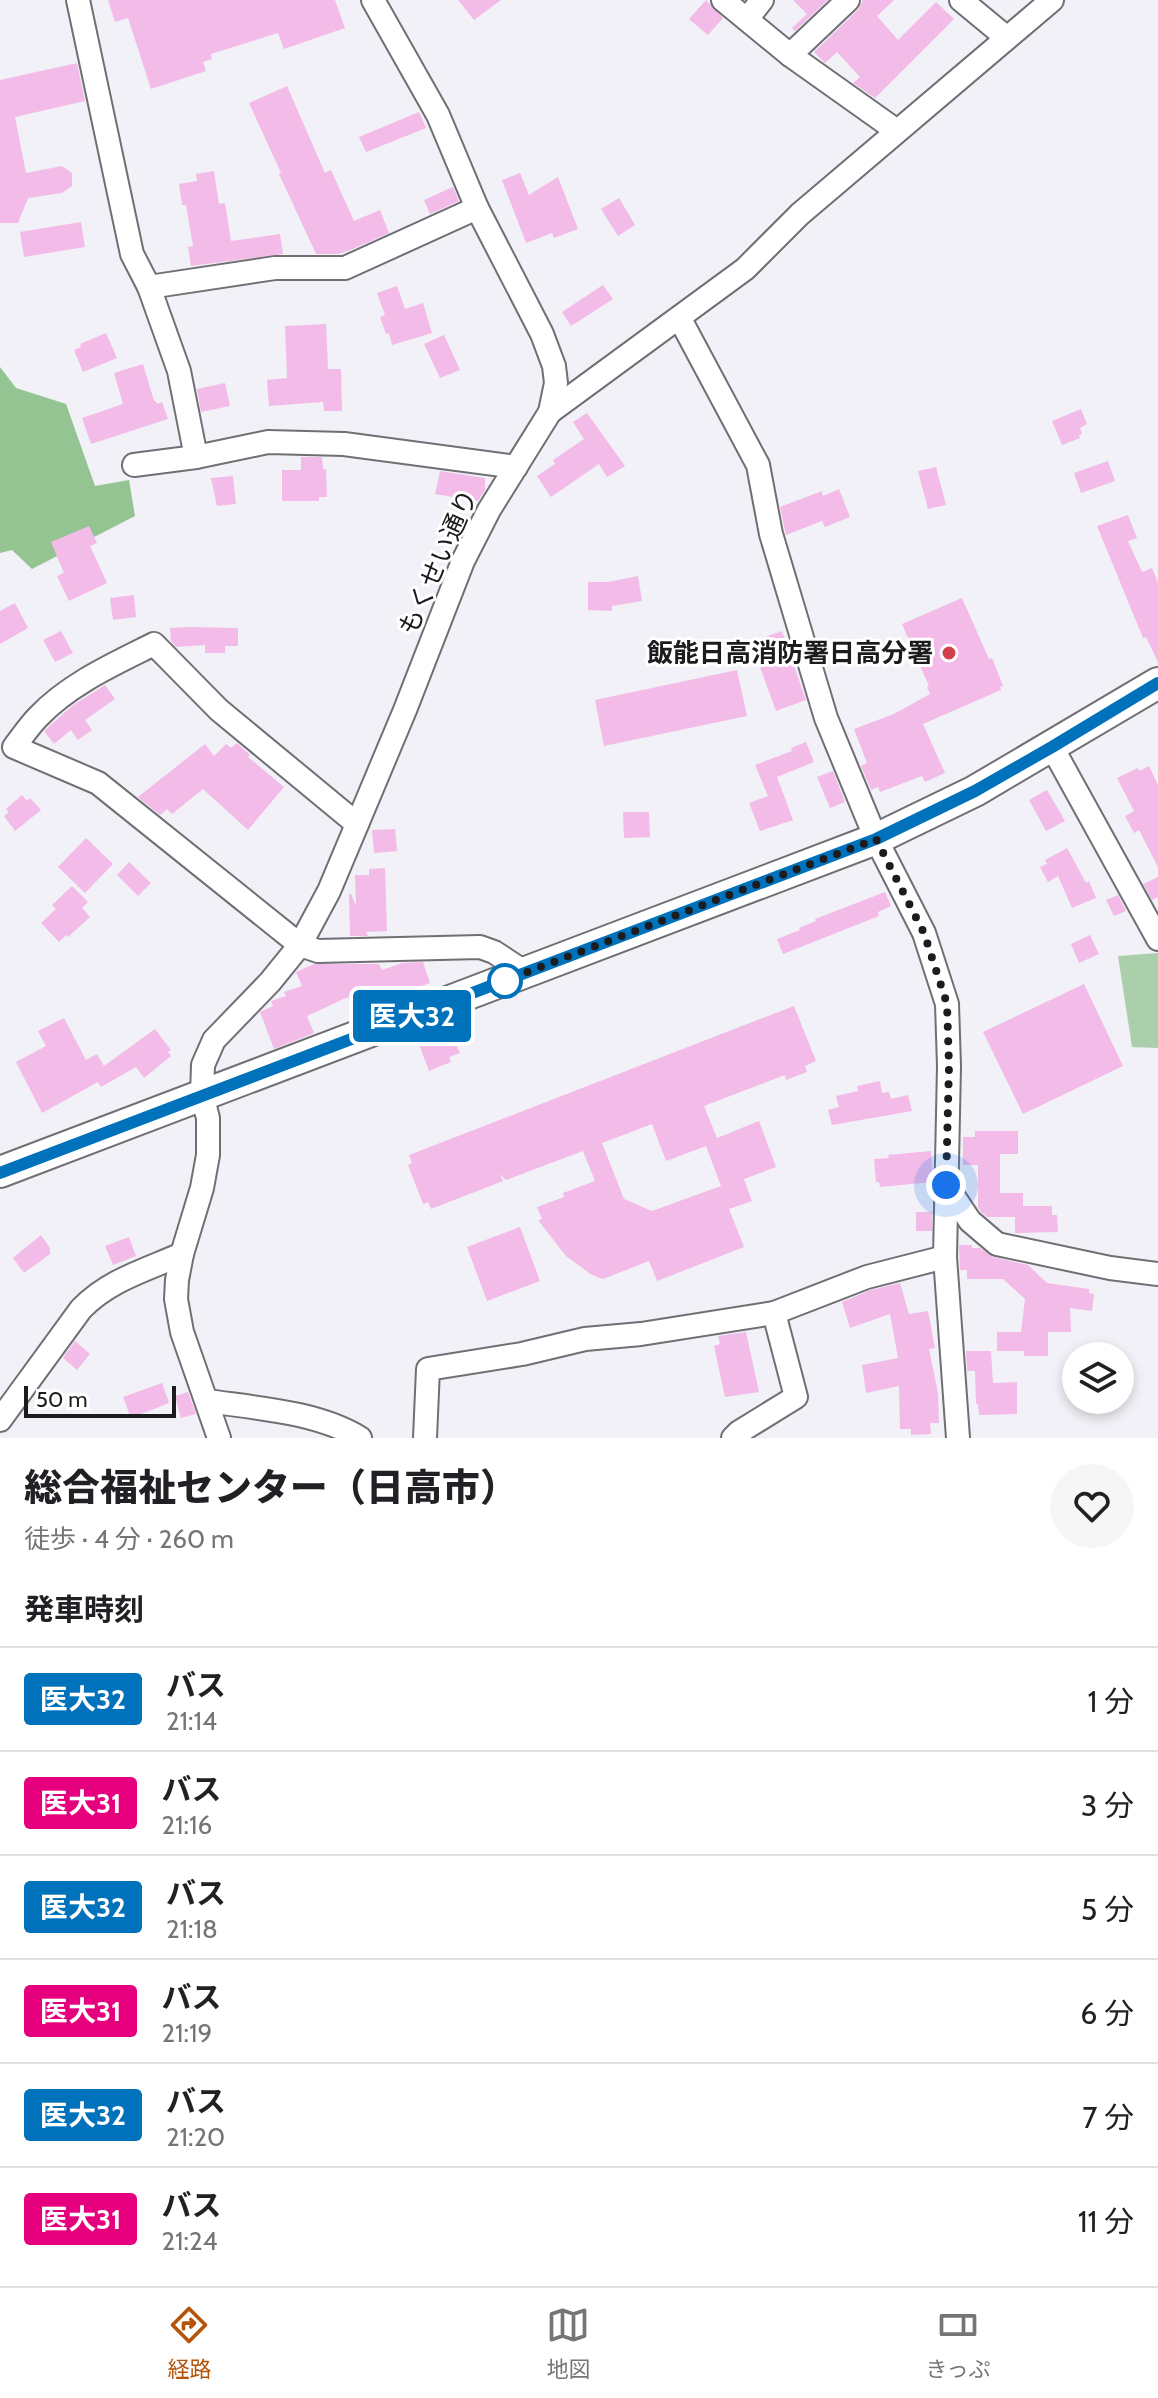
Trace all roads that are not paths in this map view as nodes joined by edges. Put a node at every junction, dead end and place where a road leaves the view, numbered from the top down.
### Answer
1 (78, 0) edge
2 (373, 0) edge
3 (723, 0) edge
4 (762, 0) edge
5 (848, 0) edge
6 (961, 0) edge
7 (1052, 0) edge
8 (747, 19) junction
9 (1007, 38) junction
10 (790, 55) junction
11 (897, 131) junction
12 (477, 208) junction
13 (149, 287) junction
14 (680, 319) junction
15 (550, 412) junction
16 (196, 457) junction
17 (134, 465) dead end
18 (516, 467) junction
19 (1158, 683) edge
20 (1052, 747) junction
21 (357, 824) junction
22 (876, 839) junction
23 (1158, 939) edge
24 (300, 945) junction
25 (526, 973) junction
26 (202, 1095) junction
27 (0, 1172) edge
28 (946, 1185) junction
29 (182, 1254) junction
30 (945, 1257) junction
31 (1158, 1274) edge
32 (774, 1313) junction
33 (207, 1401) junction
34 (0, 1420) edge
35 (219, 1438) edge
36 (360, 1438) edge
37 (425, 1438) edge
38 (733, 1438) edge
39 (958, 1438) edge

1 - 13 street
2 - 12 street, もくせい通り
3 - 8 street
4 - 8 street
5 - 10 street
6 - 9 street
7 - 9 street
8 - 10 street
9 - 11 street
10 - 11 street
11 - 14 street
12 - 13 street
12 - 15 street, もくせい通り
13 - 16 street
14 - 15 street
14 - 22 street
15 - 18 street, もくせい通り
16 - 17 street
16 - 18 street
18 - 21 street, もくせい通り
19 - 20 main road
20 - 22 main road
20 - 23 street
21 - 24 street, もくせい通り
21 - 24 street
22 - 25 main road
22 - 28 street
24 - 25 street
24 - 26 street, もくせい通り
25 - 26 main road
26 - 27 main road
26 - 29 street, もくせい通り
28 - 30 street
28 - 31 street
29 - 33 street, もくせい通り
29 - 34 street
30 - 32 street
30 - 39 street
32 - 37 street
32 - 38 street
33 - 35 street, もくせい通り
33 - 36 street

